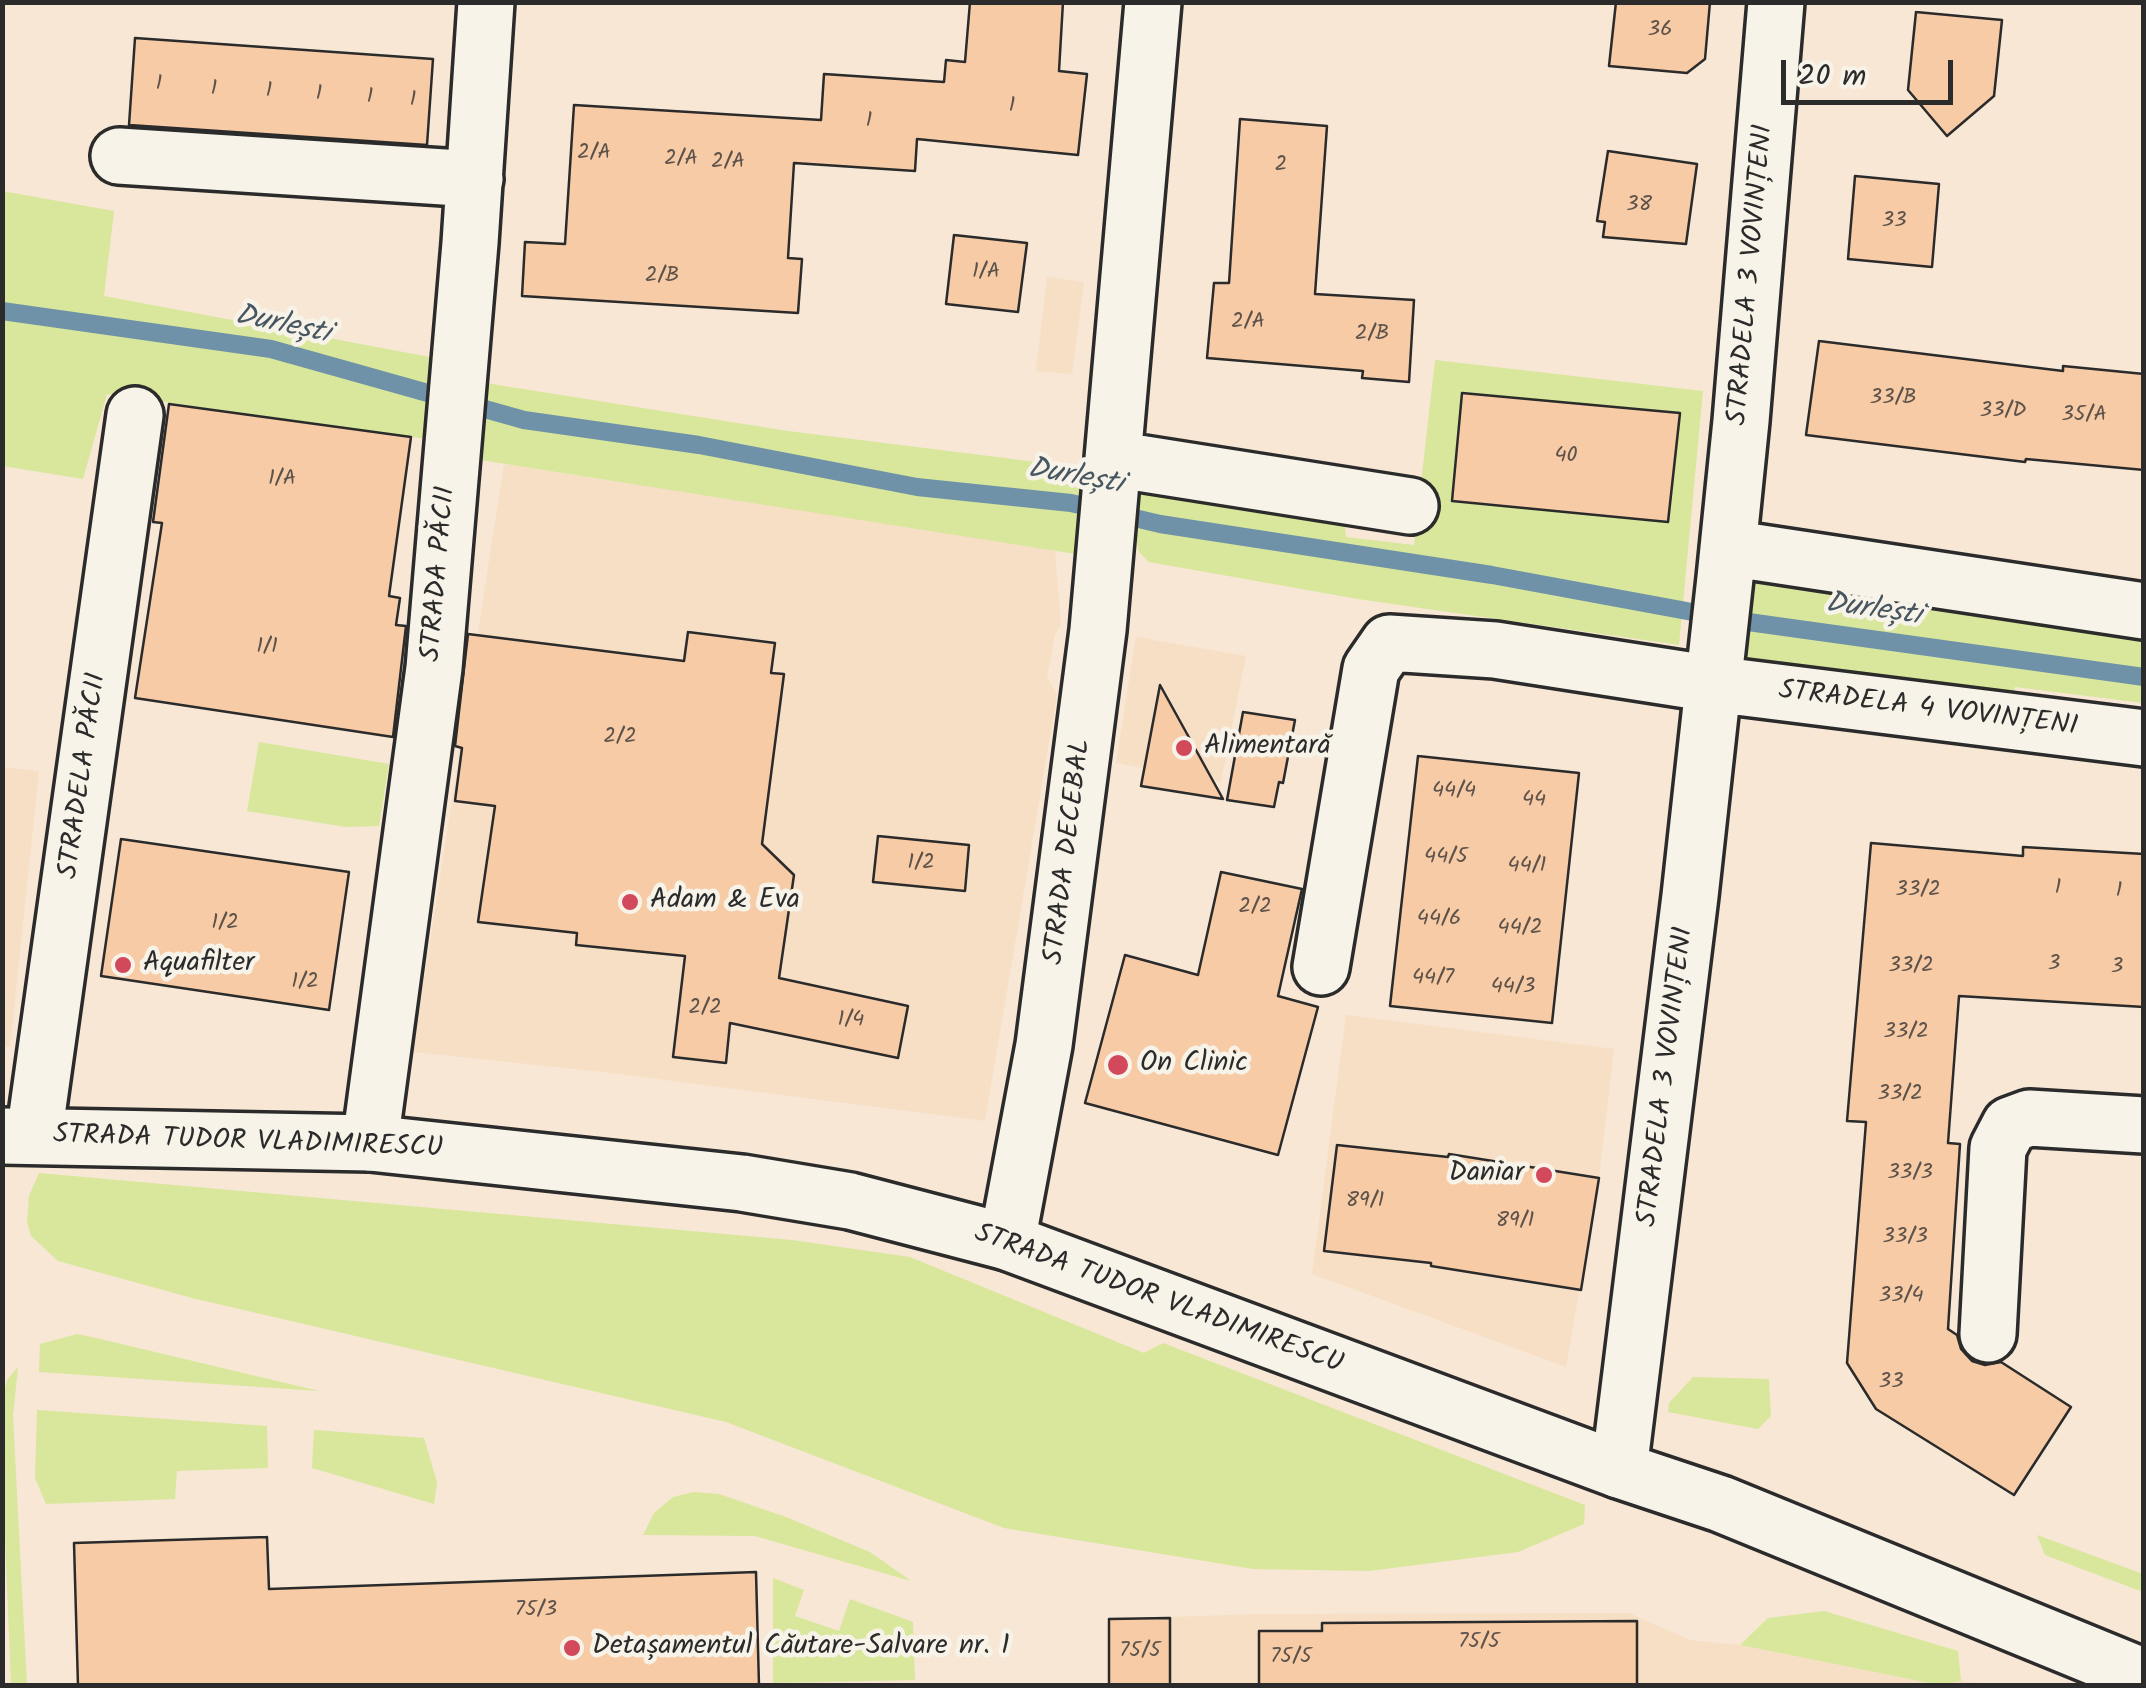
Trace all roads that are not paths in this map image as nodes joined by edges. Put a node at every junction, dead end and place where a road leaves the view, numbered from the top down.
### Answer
1 (486, 2) edge
2 (1152, 2) edge
3 (1776, 2) edge
4 (120, 156) dead end
5 (475, 179) junction
6 (135, 415) dead end
7 (1112, 466) junction
8 (1410, 506) dead end
9 (1726, 563) junction
10 (2144, 610) edge
11 (1714, 670) junction
12 (2144, 738) edge
13 (1321, 968) dead end
14 (2144, 1125) edge
15 (18, 1136) edge
16 (370, 1143) junction
17 (1007, 1242) junction
18 (1988, 1334) dead end
19 (1620, 1470) junction
20 (2144, 1677) edge

1 - 5 street, STRADA PĂCII
2 - 7 street, STRADA DECEBAL
3 - 9 street, STRADELA 3 VOVINȚENI
4 - 5 street
5 - 16 street, STRADA PĂCII
6 - 15 street, STRADELA PĂCII
7 - 8 street
7 - 17 street, STRADA DECEBAL
9 - 10 street
9 - 11 street, STRADELA 3 VOVINȚENI
11 - 12 street, STRADELA 4 VOVINȚENI
11 - 13 street
11 - 19 street, STRADELA 3 VOVINȚENI
14 - 18 street
15 - 16 street, STRADA TUDOR VLADIMIRESCU
16 - 17 street, STRADA TUDOR VLADIMIRESCU
17 - 19 street, STRADA TUDOR VLADIMIRESCU
19 - 20 street, STRADA TUDOR VLADIMIRESCU

